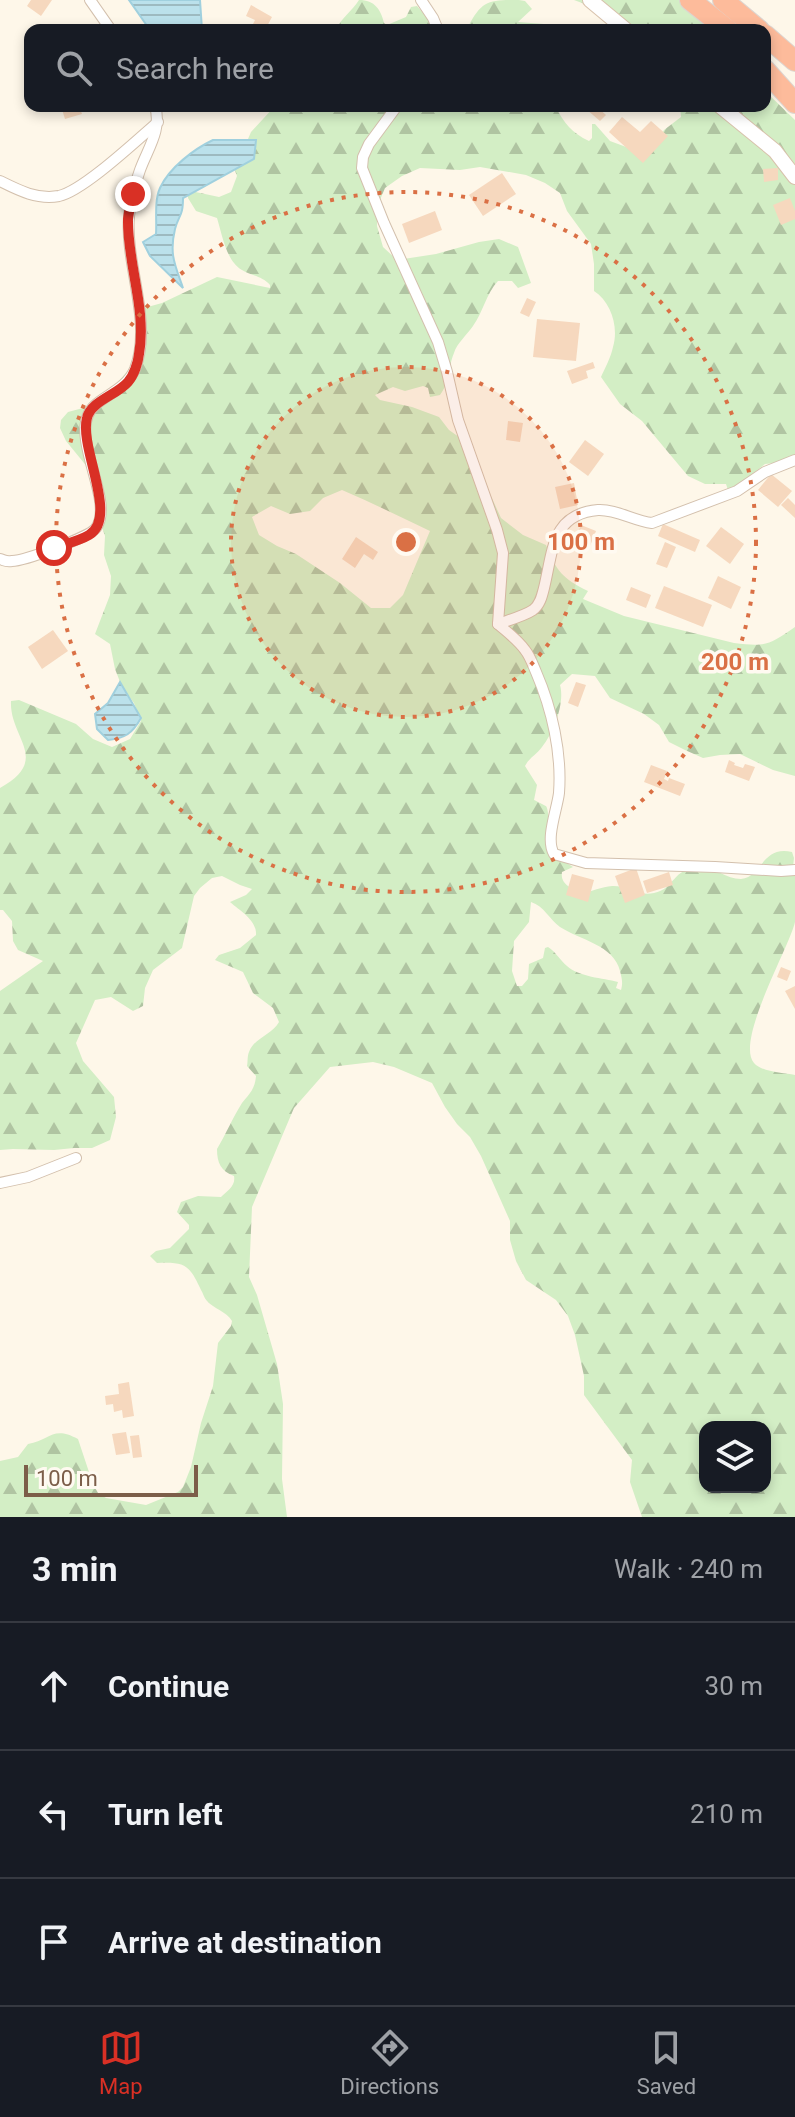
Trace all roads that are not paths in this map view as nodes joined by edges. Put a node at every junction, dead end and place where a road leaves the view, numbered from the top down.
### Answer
1 (90, 0) edge
2 (421, 0) edge
3 (590, 0) edge
4 (690, 0) edge
5 (723, 0) edge
6 (741, 19) edge
7 (107, 24) edge
8 (436, 24) edge
9 (619, 24) edge
10 (771, 40) edge
11 (795, 61) edge
12 (771, 65) edge
13 (771, 77) edge
14 (795, 84) edge
15 (795, 103) edge
16 (156, 112) edge
17 (393, 112) edge
18 (727, 112) edge
19 (158, 122) junction
20 (795, 177) edge
21 (0, 181) edge
22 (795, 460) edge
23 (0, 559) edge
24 (498, 624) junction
25 (795, 870) edge
26 (76, 1158) dead end
27 (0, 1183) edge

1 - 7 street
2 - 8 street
3 - 9 street
4 - 6 highway
5 - 6 highway
10 - 11 highway
12 - 14 highway
13 - 15 highway
16 - 19 street
17 - 24 street
18 - 20 street
19 - 21 street
19 - 23 street
22 - 24 street
24 - 25 street
26 - 27 street

